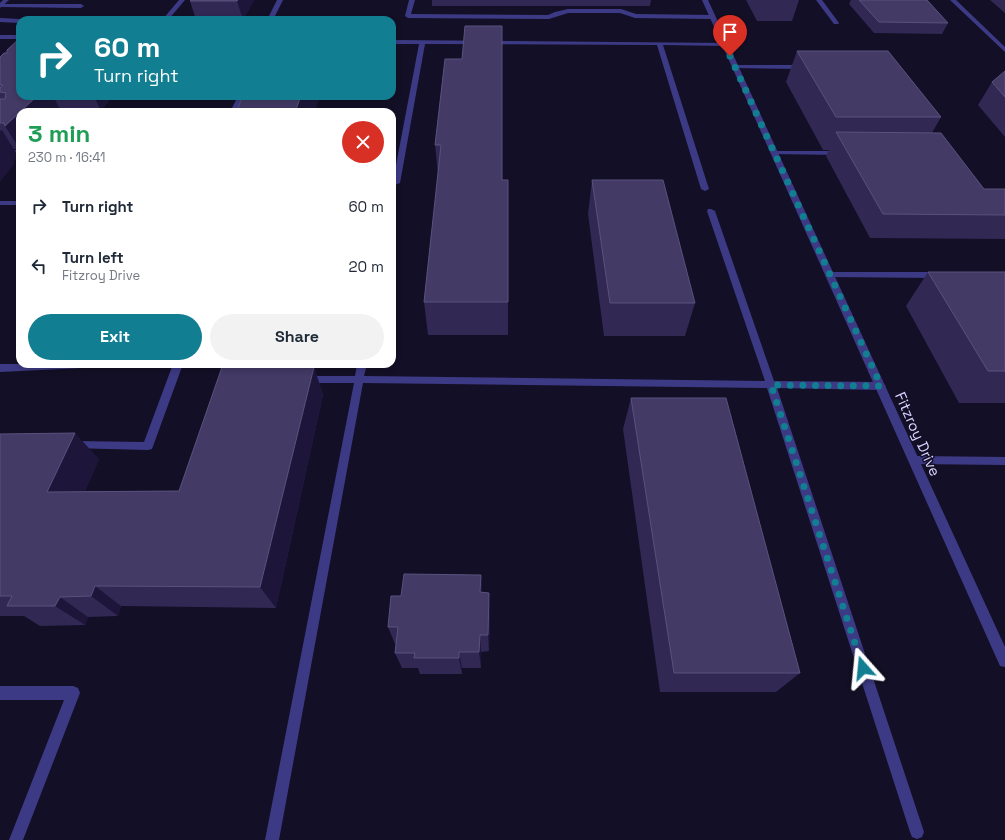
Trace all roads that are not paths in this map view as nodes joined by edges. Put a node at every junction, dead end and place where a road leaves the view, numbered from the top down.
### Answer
1 (6, 0) edge
2 (182, 0) edge
3 (280, 0) edge
4 (412, 0) edge
5 (705, 0) edge
6 (819, 0) edge
7 (954, 0) edge
8 (0, 5) edge
9 (81, 6) dead end
10 (168, 16) edge
11 (272, 16) edge
12 (712, 17) junction
13 (0, 20) edge
14 (16, 21) edge
15 (836, 23) dead end
16 (0, 37) edge
17 (16, 37) edge
18 (396, 42) edge
19 (422, 43) junction
20 (658, 43) junction
21 (724, 44) junction
22 (1005, 50) edge
23 (735, 67) junction
24 (810, 67) edge
25 (0, 152) edge
26 (16, 152) edge
27 (774, 153) junction
28 (850, 153) edge
29 (396, 183) edge
30 (704, 189) dead end
31 (0, 203) edge
32 (16, 203) edge
33 (711, 210) dead end
34 (829, 275) junction
35 (949, 275) edge
36 (16, 367) edge
37 (0, 368) edge
38 (177, 368) edge
39 (361, 368) edge
40 (298, 379) edge
41 (359, 379) junction
42 (771, 385) junction
43 (881, 386) junction
44 (61, 445) edge
45 (914, 460) junction
46 (1005, 461) edge
47 (1005, 661) edge
48 (0, 693) edge
49 (917, 832) dead end
50 (16, 840) edge
51 (272, 840) edge

1 - 8 street
2 - 10 street
3 - 11 street
4 - 12 street
5 - 12 street, Fitzroy Drive
6 - 15 street
7 - 22 street
8 - 9 street
12 - 21 street, Fitzroy Drive
13 - 14 street
16 - 17 street
18 - 19 street
19 - 20 street
19 - 29 street
20 - 21 street
20 - 30 street
21 - 23 street, Fitzroy Drive
23 - 24 street
23 - 27 street, Fitzroy Drive
25 - 26 street
27 - 28 street
27 - 34 street, Fitzroy Drive
31 - 32 street
33 - 42 street
34 - 35 street
34 - 43 street, Fitzroy Drive
36 - 37 street
38 - 44 street
39 - 41 street
40 - 41 street
41 - 42 street
41 - 51 street
42 - 43 street
42 - 49 street
43 - 45 street, Fitzroy Drive
45 - 46 street
45 - 47 street, Fitzroy Drive
48 - 50 street

